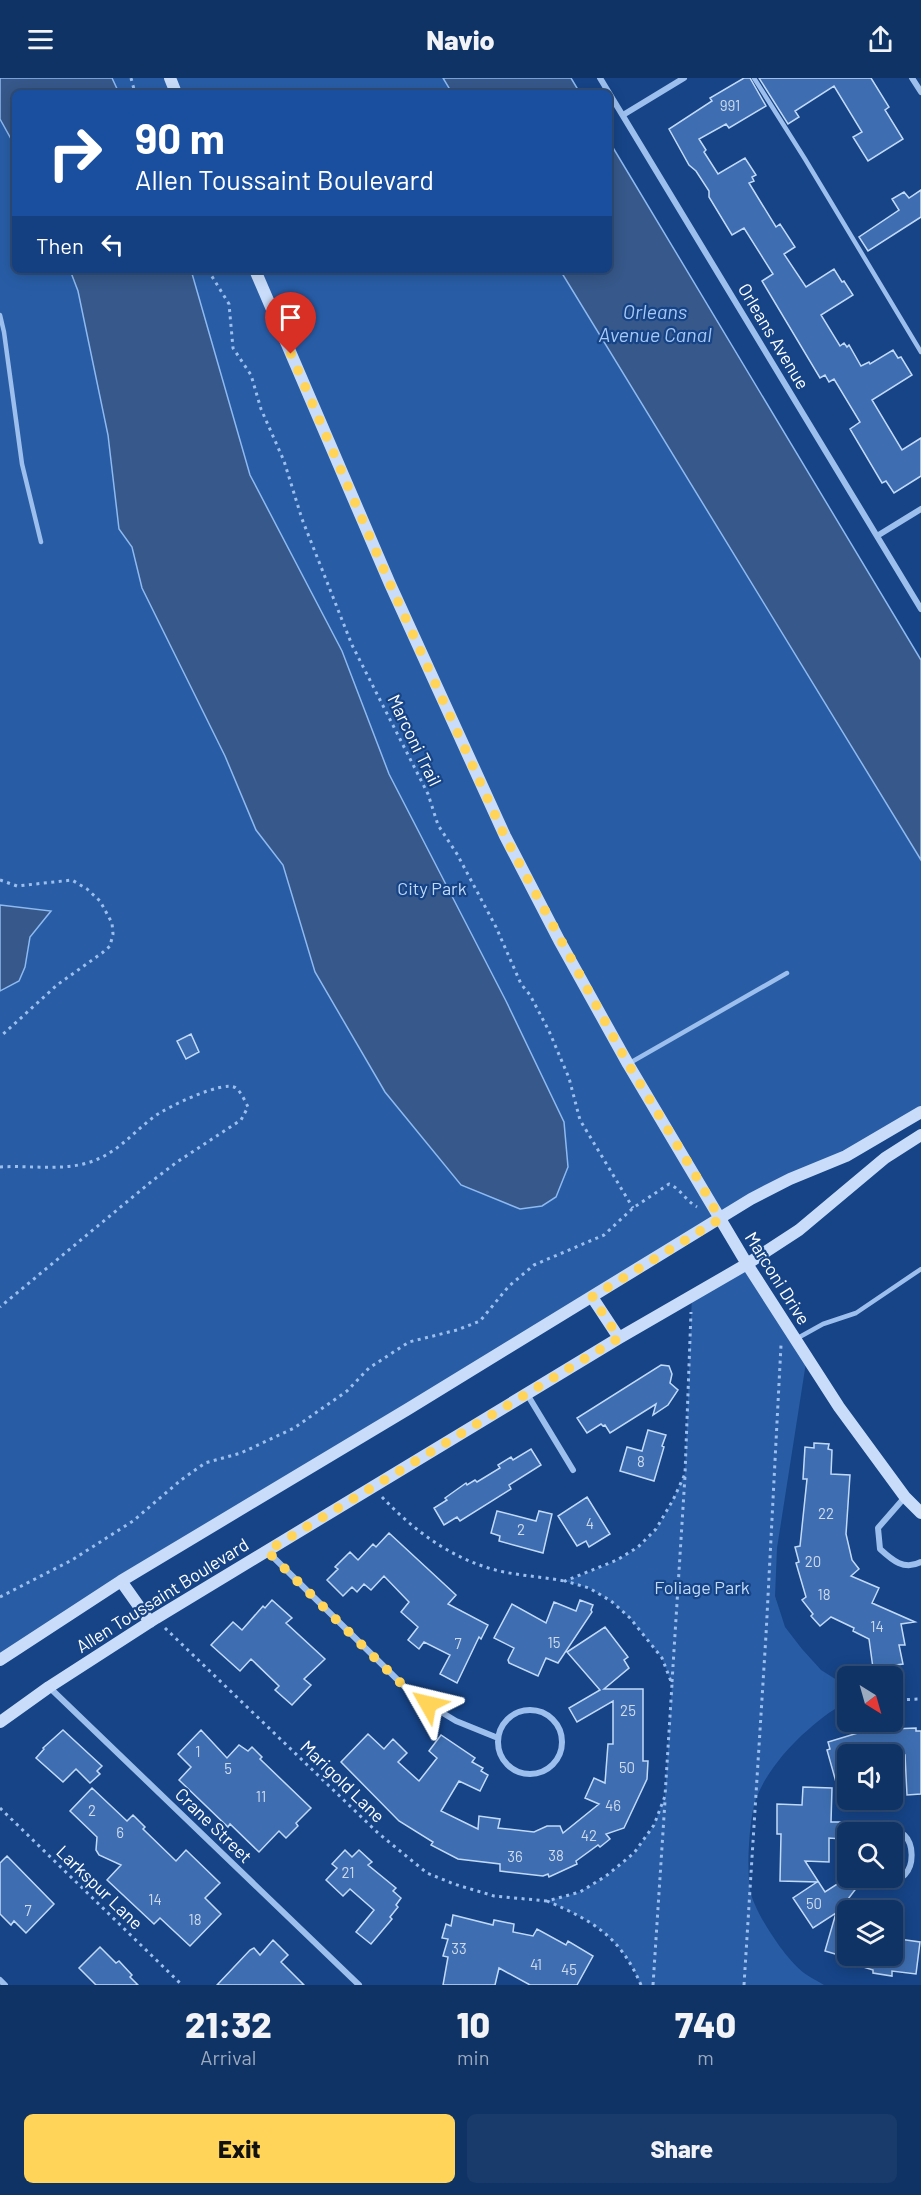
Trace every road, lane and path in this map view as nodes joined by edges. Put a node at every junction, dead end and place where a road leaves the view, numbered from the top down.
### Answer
1 (684, 78) edge
2 (754, 78) edge
3 (912, 78) edge
4 (921, 92) edge
5 (612, 97) edge
6 (623, 115) junction
7 (210, 273) edge
8 (256, 273) edge
9 (0, 315) edge
10 (921, 352) edge
11 (921, 509) edge
12 (877, 536) junction
13 (41, 542) dead end
14 (921, 609) edge
15 (0, 880) edge
16 (787, 973) dead end
17 (0, 1037) edge
18 (628, 1064) junction
19 (921, 1112) edge
20 (921, 1135) edge
21 (0, 1167) edge
22 (633, 1208) junction
23 (720, 1219) junction
24 (747, 1264) junction
25 (921, 1269) edge
26 (692, 1295) junction
27 (592, 1297) junction
28 (0, 1307) edge
29 (783, 1319) junction
30 (619, 1338) junction
31 (796, 1339) junction
32 (527, 1394) junction
33 (573, 1470) dead end
34 (685, 1474) junction
35 (372, 1487) junction
36 (905, 1497) junction
37 (921, 1513) edge
38 (267, 1551) junction
39 (921, 1562) edge
40 (121, 1581) junction
41 (565, 1581) junction
42 (0, 1597) edge
43 (153, 1620) junction
44 (0, 1660) edge
45 (672, 1684) junction
46 (49, 1687) junction
47 (921, 1699) edge
48 (903, 1700) edge
49 (0, 1722) edge
50 (498, 1738) junction
51 (665, 1796) junction
52 (0, 1808) edge
53 (903, 1834) edge
54 (903, 1878) edge
55 (547, 1900) junction
56 (0, 1980) edge
57 (5, 1985) edge
58 (182, 1985) edge
59 (359, 1985) edge
60 (641, 1985) edge
61 (653, 1985) edge
62 (744, 1985) edge

1 - 6 street
2 - 10 lane
3 - 4 street
5 - 6 street, Orleans Avenue
6 - 12 street, Orleans Avenue
7 - 22 path, Marconi Trail
8 - 18 main road, Marconi Drive
9 - 13 lane
11 - 12 street
12 - 14 street, Orleans Avenue
15 - 17 path
16 - 18 lane
18 - 23 main road, Marconi Drive
19 - 23 main road, Allen Toussaint Boulevard
20 - 24 main road, Allen Toussaint Boulevard
21 - 28 path
22 - 23 path
22 - 42 path
23 - 24 main road, Marconi Drive
23 - 27 main road, Allen Toussaint Boulevard
24 - 26 main road, Allen Toussaint Boulevard
24 - 29 main road, Marconi Drive
25 - 31 lane
26 - 30 main road, Allen Toussaint Boulevard
26 - 34 path
27 - 30 main road
27 - 40 main road, Allen Toussaint Boulevard
29 - 31 main road, Marconi Drive
29 - 62 path
30 - 32 main road, Allen Toussaint Boulevard
31 - 36 main road, Marconi Drive
32 - 33 street
32 - 35 main road, Allen Toussaint Boulevard
34 - 41 path
34 - 45 path
35 - 38 main road, Allen Toussaint Boulevard
35 - 41 path
36 - 37 main road, Marconi Drive
36 - 39 street
38 - 43 main road, Allen Toussaint Boulevard
38 - 50 street
40 - 43 main road
40 - 44 main road, Allen Toussaint Boulevard
41 - 45 path
43 - 46 main road, Allen Toussaint Boulevard
43 - 55 path, Marigold Lane
45 - 51 path
46 - 49 main road, Allen Toussaint Boulevard
46 - 59 street, Crane Street
47 - 48 path
50 - 50 street
51 - 55 path
51 - 61 path
52 - 58 path, Larkspur Lane
53 - 54 street
55 - 60 path
56 - 57 street

